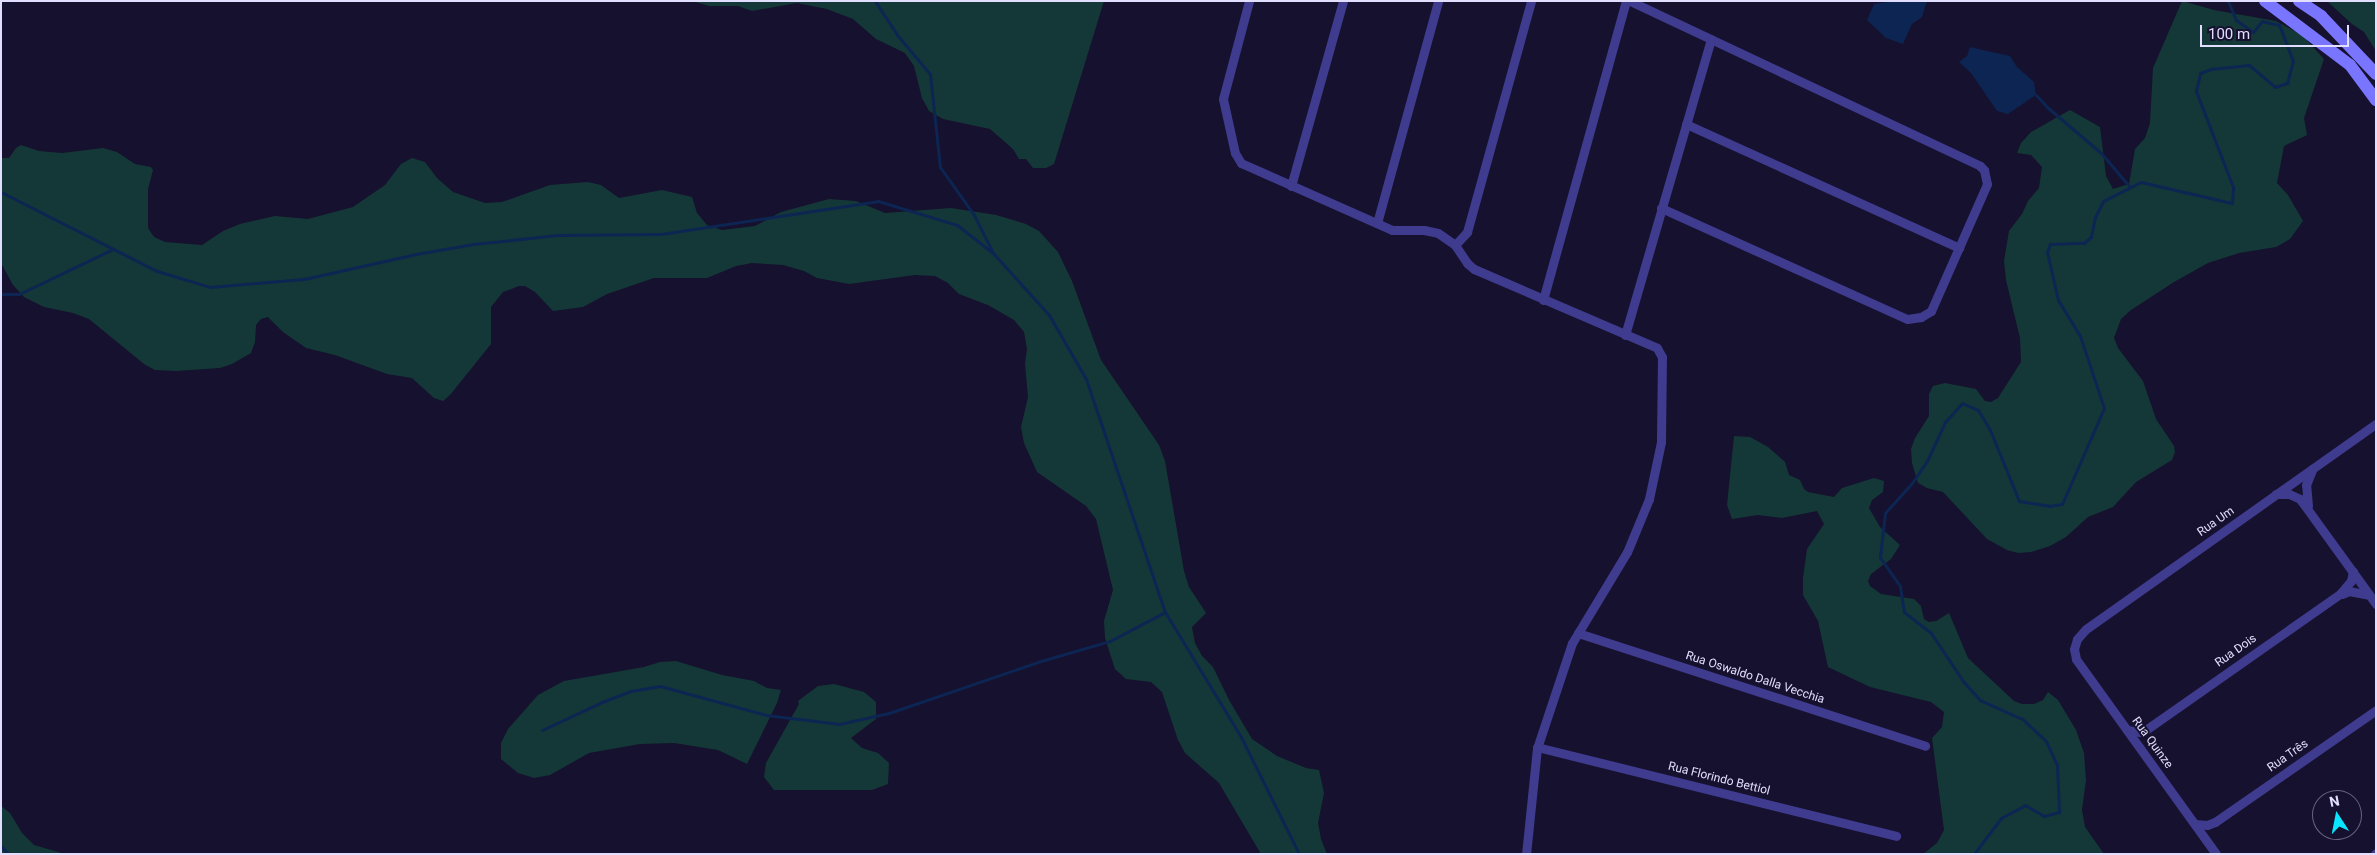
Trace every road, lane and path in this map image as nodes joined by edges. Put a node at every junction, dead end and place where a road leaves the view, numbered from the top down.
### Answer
1 (1249, 1) edge
2 (1343, 1) edge
3 (1438, 1) edge
4 (1531, 1) edge
5 (1628, 1) edge
6 (2265, 1) edge
7 (2299, 1) edge
8 (1710, 39) junction
9 (2376, 74) edge
10 (2376, 100) edge
11 (1686, 124) junction
12 (1291, 186) junction
13 (1661, 208) junction
14 (1377, 223) junction
15 (1455, 245) junction
16 (1959, 248) junction
17 (1543, 300) junction
18 (1625, 335) junction
19 (2376, 424) edge
20 (2372, 430) edge
21 (2313, 468) junction
22 (2276, 494) junction
23 (2309, 508) junction
24 (2353, 571) junction
25 (2340, 594) junction
26 (2369, 595) junction
27 (2376, 604) edge
28 (1578, 633) junction
29 (2076, 644) joint
30 (2376, 710) edge
31 (2147, 729) junction
32 (2127, 730) junction
33 (1925, 746) dead end
34 (1537, 747) junction
35 (2142, 750) junction
36 (2215, 822) junction
37 (2194, 824) junction
38 (1896, 836) dead end
39 (2209, 844) junction
40 (1526, 854) edge
41 (2216, 854) edge

1 - 12 street
2 - 12 street
3 - 14 street
4 - 15 street
5 - 8 street
5 - 17 street
6 - 10 main road
7 - 9 main road
8 - 11 street
8 - 16 street
11 - 13 street
11 - 16 street
12 - 14 street
13 - 16 street
13 - 18 street
14 - 15 street
15 - 17 street
17 - 18 street
18 - 28 street
19 - 20 street, Rua Um
20 - 21 street, Rua Um
21 - 22 street, Rua Um
21 - 23 street
22 - 23 street
22 - 29 street, Rua Um
23 - 24 street
24 - 25 street, Rua Dois
24 - 26 street
25 - 26 street
25 - 31 street, Rua Dois
26 - 27 street
28 - 33 street, Rua Oswaldo Dalla Vecchia
28 - 34 street
29 - 32 street, Rua Quinze
30 - 36 street, Rua Três
31 - 32 street
31 - 35 street
32 - 35 street, Rua Quinze
34 - 38 street, Rua Florindo Bettiol
34 - 40 street
35 - 37 street, Rua Quinze
36 - 37 street, Rua Três
36 - 39 street
37 - 39 street, Rua Quinze
39 - 41 street, Rua Quinze

